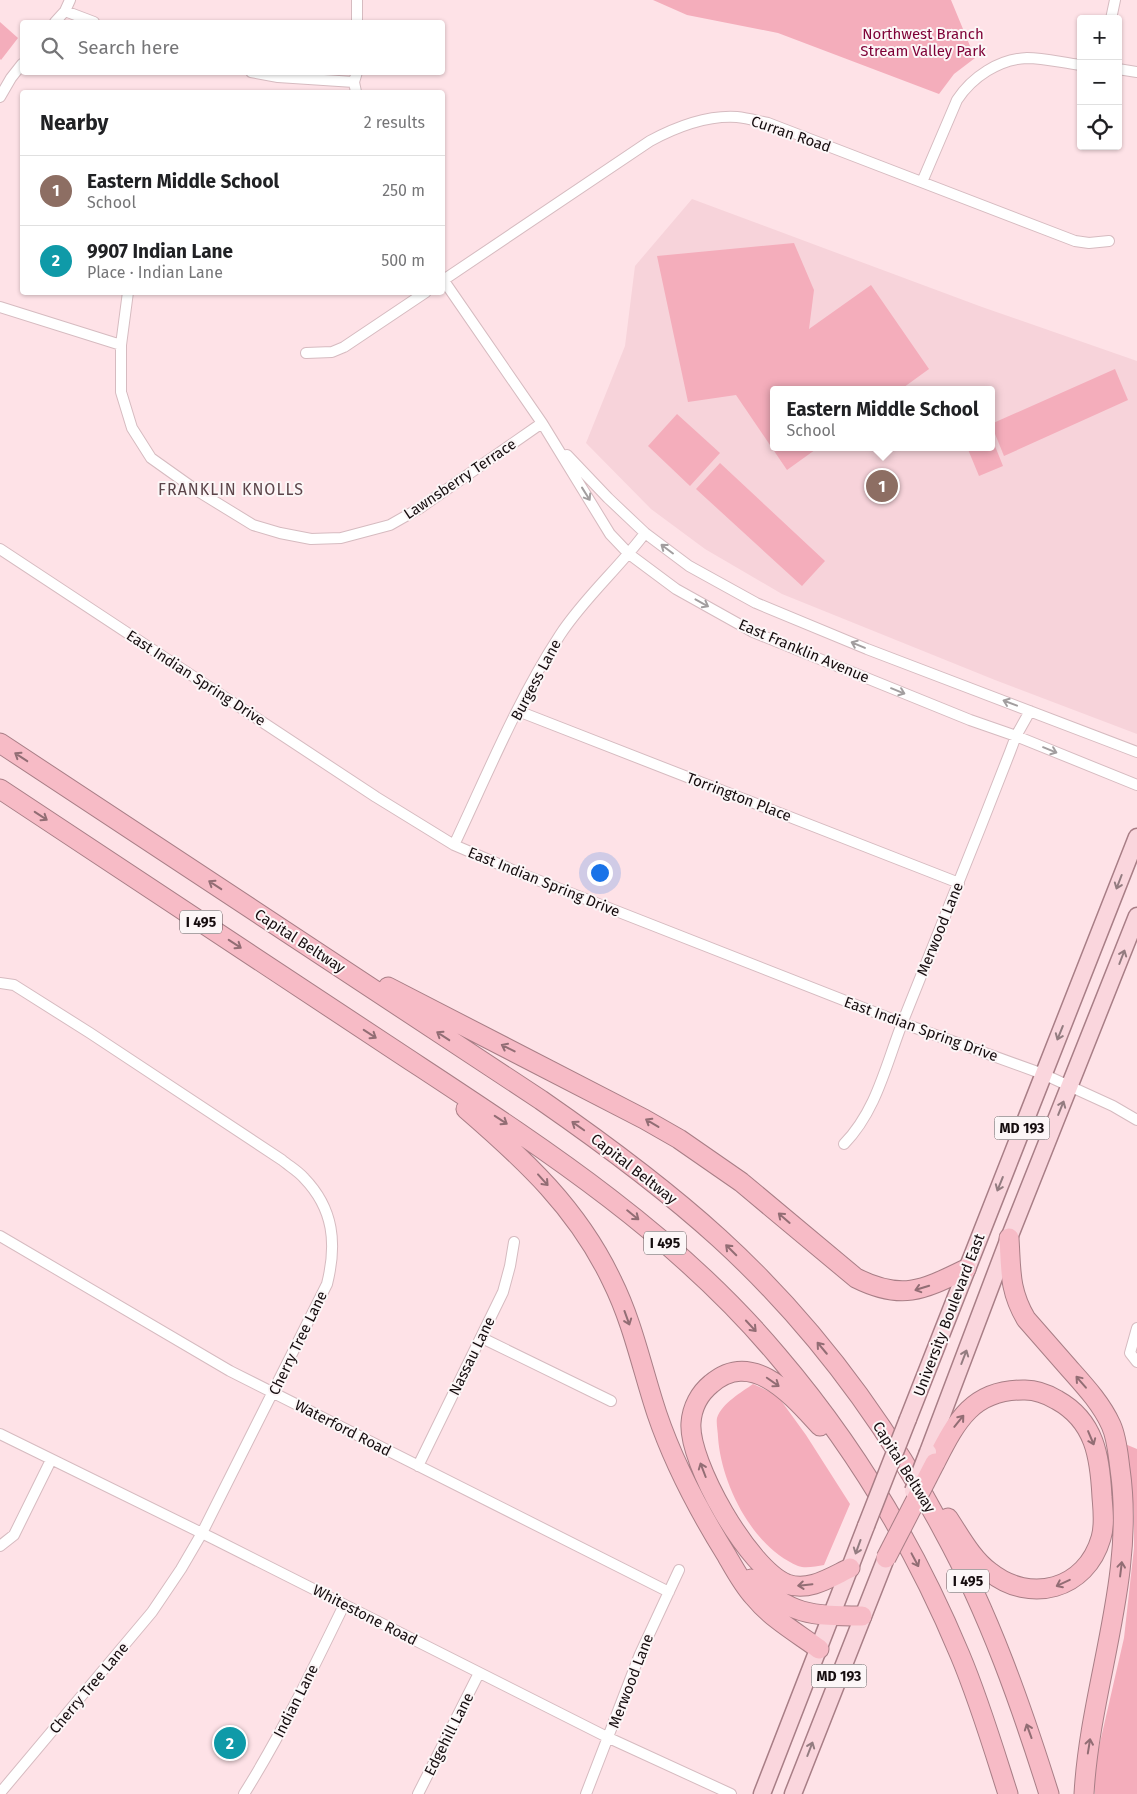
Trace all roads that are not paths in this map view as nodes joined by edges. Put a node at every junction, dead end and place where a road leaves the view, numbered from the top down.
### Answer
1 (70, 0) edge
2 (357, 0) edge
3 (1115, 0) edge
4 (65, 11) junction
5 (1112, 15) edge
6 (58, 20) edge
7 (89, 20) edge
8 (357, 20) edge
9 (1077, 64) edge
10 (20, 67) edge
11 (1122, 70) edge
12 (1137, 72) edge
13 (267, 75) edge
14 (356, 82) edge
15 (0, 97) edge
16 (922, 182) junction
17 (1109, 242) dead end
18 (445, 279) edge
19 (445, 283) edge
20 (128, 295) edge
21 (422, 295) edge
22 (0, 307) edge
23 (121, 345) junction
24 (306, 353) dead end
25 (542, 423) junction
26 (645, 533) junction
27 (0, 549) edge
28 (630, 554) junction
29 (1030, 711) junction
30 (518, 712) junction
31 (1016, 736) junction
32 (0, 743) edge
33 (1137, 752) edge
34 (1137, 785) edge
35 (0, 789) edge
36 (1137, 837) edge
37 (454, 845) junction
38 (959, 883) junction
39 (1137, 916) edge
40 (314, 950) junction
41 (0, 983) edge
42 (902, 1023) junction
43 (402, 1055) junction
44 (1043, 1074) junction
45 (1070, 1085) junction
46 (1137, 1120) edge
47 (844, 1144) dead end
48 (0, 1236) edge
49 (1009, 1238) junction
50 (514, 1242) dead end
51 (966, 1269) junction
52 (1137, 1328) edge
53 (482, 1338) junction
54 (1137, 1362) edge
55 (852, 1386) junction
56 (273, 1393) junction
57 (611, 1402) dead end
58 (0, 1434) edge
59 (931, 1458) junction
60 (51, 1460) junction
61 (418, 1466) junction
62 (873, 1488) junction
63 (202, 1534) junction
64 (715, 1537) junction
65 (0, 1546) edge
66 (886, 1558) joint
67 (850, 1568) junction
68 (679, 1570) dead end
69 (669, 1592) junction
70 (344, 1605) junction
71 (832, 1616) junction
72 (862, 1616) junction
73 (819, 1649) junction
74 (480, 1673) junction
75 (609, 1738) junction
76 (0, 1793) edge
77 (244, 1794) edge
78 (418, 1794) edge
79 (586, 1794) edge
80 (731, 1794) edge
81 (762, 1794) edge
82 (793, 1794) edge
83 (1008, 1794) edge
84 (1050, 1794) edge
85 (1084, 1794) edge

1 - 4 street
2 - 8 street
3 - 5 street
4 - 6 street
4 - 7 street
9 - 16 street
10 - 15 street
11 - 12 street
13 - 14 street
16 - 17 street, Curran Road
16 - 18 street, Curran Road
19 - 25 street, East Franklin Avenue
20 - 23 street, Lawnsberry Terrace
21 - 24 street
22 - 23 street
23 - 25 street, Lawnsberry Terrace
25 - 26 street, East Franklin Avenue
25 -> 28 street, East Franklin Avenue
26 - 28 street, Burgess Lane
29 -> 26 street, East Franklin Avenue
27 - 37 street, East Indian Spring Drive
28 - 30 street, Burgess Lane
28 -> 31 street, East Franklin Avenue
29 - 31 street, Merwood Lane
29 - 33 street, East Franklin Avenue
30 - 37 street, Burgess Lane
30 - 38 street, Torrington Place
31 -> 34 street, East Franklin Avenue
31 - 38 street, Merwood Lane
40 -> 32 highway, Capital Beltway / I 495
35 -> 43 highway, I 495
36 -> 44 main road, University Boulevard East / MD 193
37 - 42 street, East Indian Spring Drive
38 - 42 street, Merwood Lane
45 -> 39 main road, University Boulevard East / MD 193
51 -> 40 highway
55 -> 40 highway, Capital Beltway / I 495
41 - 56 street, Cherry Tree Lane
42 - 44 street, East Indian Spring Drive
42 - 47 street, Merwood Lane
43 -> 62 highway, I 495
43 -> 64 highway
44 - 45 street, East Indian Spring Drive
44 -> 51 main road, University Boulevard East / MD 193
45 - 46 street, East Indian Spring Drive
49 -> 45 main road, University Boulevard East / MD 193
48 - 56 street, Waterford Road
59 -> 49 main road, University Boulevard East / MD 193
85 -> 49 highway
50 - 53 street, Nassau Lane
51 -> 67 main road, University Boulevard East / MD 193, bridge
52 - 54 street
53 - 57 street
53 - 61 street, Nassau Lane
59 -> 55 highway
84 -> 55 highway, Capital Beltway / I 495
56 - 61 street, Waterford Road
56 - 63 street, Cherry Tree Lane
58 - 60 street, Whitestone Road
59 - 66 highway, bridge
60 - 63 street, Whitestone Road
60 - 65 street
61 - 69 street, Waterford Road
67 -> 62 highway
62 -> 83 highway, I 495
63 - 70 street, Whitestone Road
63 - 76 street, Cherry Tree Lane
64 - 71 highway
64 - 73 highway
66 - 72 main road, MD 193
67 - 71 main road, University Boulevard East / MD 193
68 - 69 street, Merwood Lane
69 - 75 street, Merwood Lane
70 - 74 street, Whitestone Road
70 - 77 street, Indian Lane
71 - 72 highway
71 - 73 main road, University Boulevard East / MD 193
82 -> 72 main road, MD 193
73 - 81 main road, University Boulevard East / MD 193
74 - 75 street, Whitestone Road
74 - 78 street, Edgehill Lane
75 - 79 street, Merwood Lane
75 - 80 street, Whitestone Road

